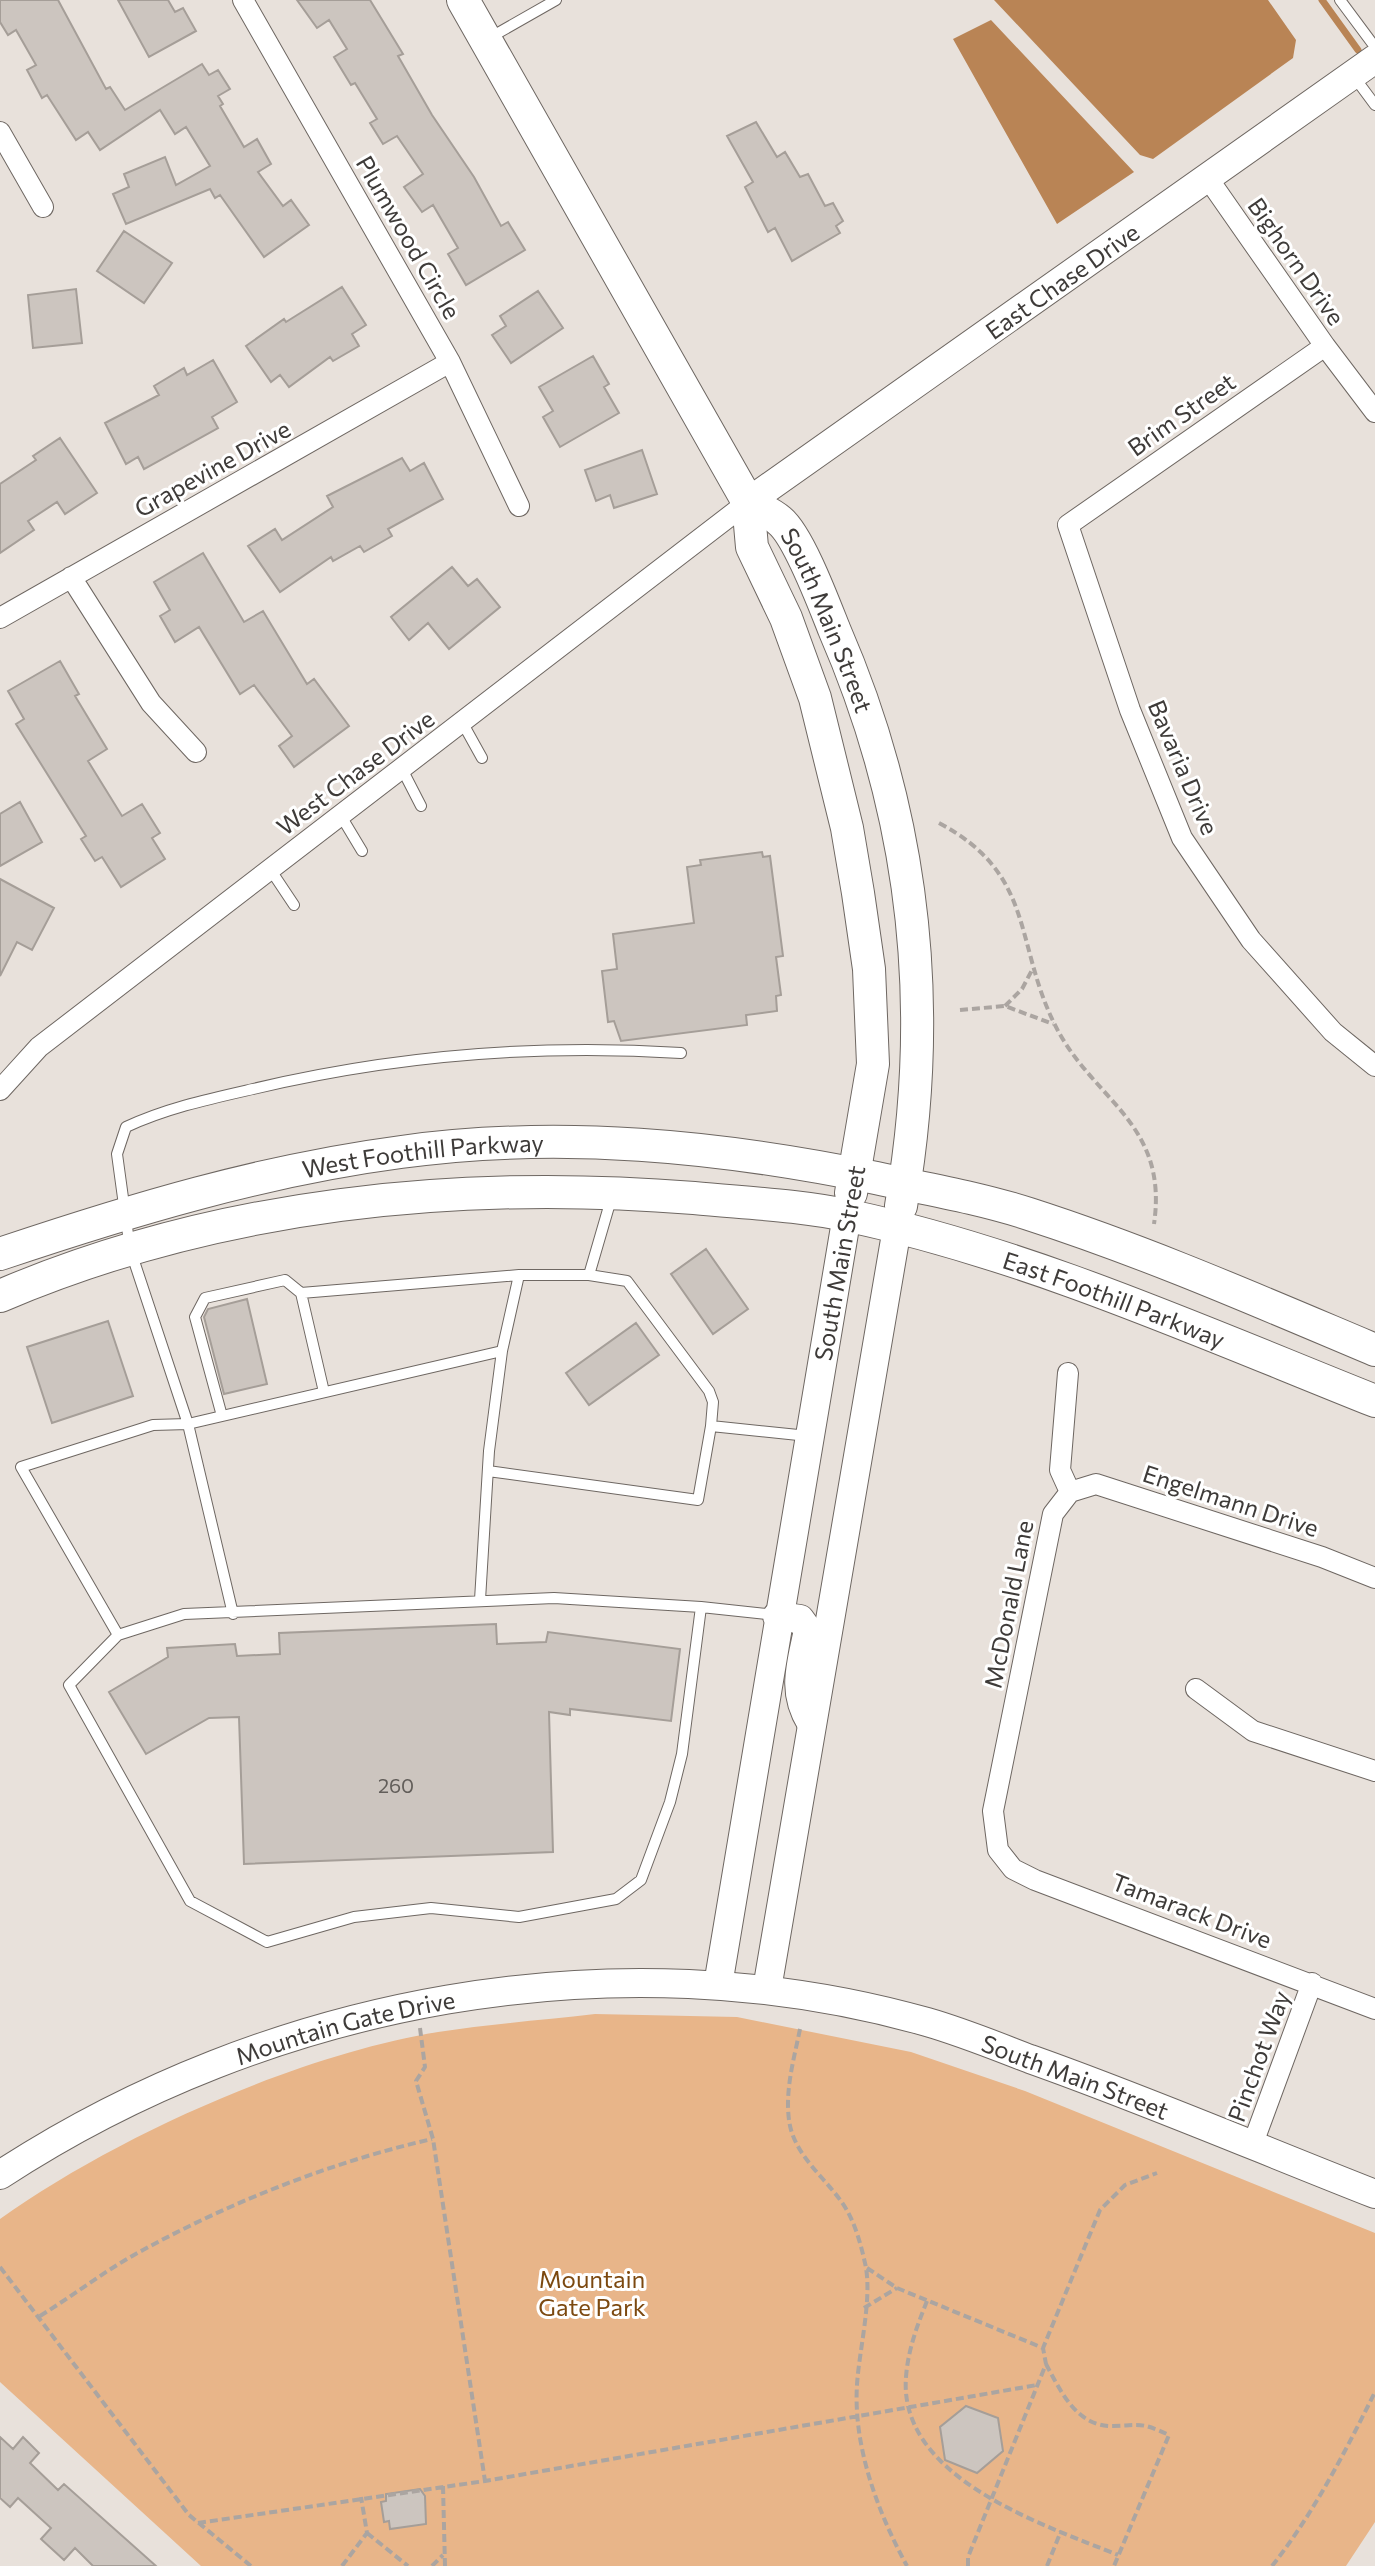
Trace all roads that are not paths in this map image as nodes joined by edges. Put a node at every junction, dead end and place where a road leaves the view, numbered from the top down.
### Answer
1 (243, 0) edge
2 (463, 0) edge
3 (556, 0) edge
4 (1340, 0) edge
5 (486, 40) junction
6 (1375, 47) edge
7 (1364, 67) edge
8 (1375, 105) edge
9 (0, 132) edge
10 (1207, 177) junction
11 (43, 207) dead end
12 (1325, 346) junction
13 (450, 362) junction
14 (1375, 412) edge
15 (748, 502) junction
16 (519, 506) dead end
17 (1068, 525) joint
18 (71, 577) junction
19 (0, 618) edge
20 (462, 722) junction
21 (196, 752) dead end
22 (482, 758) dead end
23 (402, 769) junction
24 (421, 806) dead end
25 (341, 816) junction
26 (362, 851) dead end
27 (270, 869) junction
28 (294, 905) dead end
29 (681, 1053) dead end
30 (1375, 1066) edge
31 (0, 1090) edge
32 (855, 1174) junction
33 (905, 1184) junction
34 (612, 1194) junction
35 (124, 1213) junction
36 (847, 1215) junction
37 (897, 1228) junction
38 (130, 1249) junction
39 (0, 1254) edge
40 (519, 1275) junction
41 (589, 1275) junction
42 (301, 1293) junction
43 (0, 1296) edge
44 (1375, 1350) edge
45 (502, 1351) junction
46 (1068, 1373) dead end
47 (324, 1392) junction
48 (1375, 1401) edge
49 (222, 1416) junction
50 (188, 1424) junction
51 (711, 1426) junction
52 (808, 1436) junction
53 (488, 1471) junction
54 (1070, 1492) junction
55 (1375, 1578) edge
56 (480, 1600) junction
57 (701, 1607) junction
58 (233, 1614) junction
59 (777, 1616) junction
60 (118, 1635) junction
61 (1196, 1689) dead end
62 (811, 1723) junction
63 (1375, 1771) edge
64 (998, 1850) joint
65 (1312, 1983) junction
66 (718, 1985) junction
67 (767, 1989) junction
68 (1375, 2009) edge
69 (1252, 2146) junction
70 (0, 2175) edge
71 (1375, 2194) edge

1 - 13 street, Plumwood Circle
2 - 5 main road, South Main Street
3 - 5 lane
4 - 6 lane
5 - 15 main road, South Main Street
7 - 8 lane
7 - 10 main road, East Chase Drive
9 - 11 street
10 - 12 street, Bighorn Drive
10 - 15 main road, East Chase Drive
12 - 14 street, Bighorn Drive
12 - 17 street, Brim Street
13 - 16 street, Plumwood Circle
13 - 18 street, Grapevine Drive
15 - 20 street, West Chase Drive
15 - 32 main road, South Main Street
15 - 33 main road, South Main Street
17 - 30 street, Bavaria Drive
18 - 19 street, Grapevine Drive
18 - 21 street
20 - 22 lane
20 - 23 street, West Chase Drive
23 - 24 lane
23 - 25 street, West Chase Drive
25 - 26 lane
25 - 27 street, West Chase Drive
27 - 28 lane
27 - 31 street, West Chase Drive
29 - 35 lane
32 - 33 main road, East Foothill Parkway
32 - 35 main road, West Foothill Parkway
32 - 36 main road, South Main Street
33 - 37 main road, South Main Street
33 - 44 main road, East Foothill Parkway
34 - 36 main road, West Foothill Parkway
34 - 38 main road, West Foothill Parkway
34 - 41 lane
35 - 38 lane
35 - 39 main road, West Foothill Parkway
36 - 37 main road, East Foothill Parkway
36 - 52 main road, South Main Street
37 - 48 main road, East Foothill Parkway
37 - 62 main road, South Main Street
38 - 43 main road, West Foothill Parkway
38 - 50 lane
40 - 41 lane
40 - 42 lane
40 - 45 lane
41 - 51 lane
42 - 47 lane
42 - 49 lane
45 - 47 lane
45 - 53 lane
46 - 54 street
47 - 49 lane
49 - 50 lane
50 - 58 lane
50 - 60 lane
51 - 52 lane
51 - 53 lane
52 - 59 main road, South Main Street
53 - 56 lane
54 - 55 street, Engelmann Drive
54 - 64 street, McDonald Lane
56 - 57 lane
56 - 58 lane
57 - 59 lane
57 - 60 lane
58 - 60 lane
59 - 62 main road
59 - 66 main road, South Main Street
61 - 63 street
62 - 67 main road, South Main Street
64 - 65 street, Tamarack Drive
65 - 68 street, Tamarack Drive
65 - 69 street, Pinchot Way
66 - 67 main road, South Main Street
66 - 70 main road, Mountain Gate Drive
67 - 69 main road, South Main Street
69 - 71 main road, South Main Street

